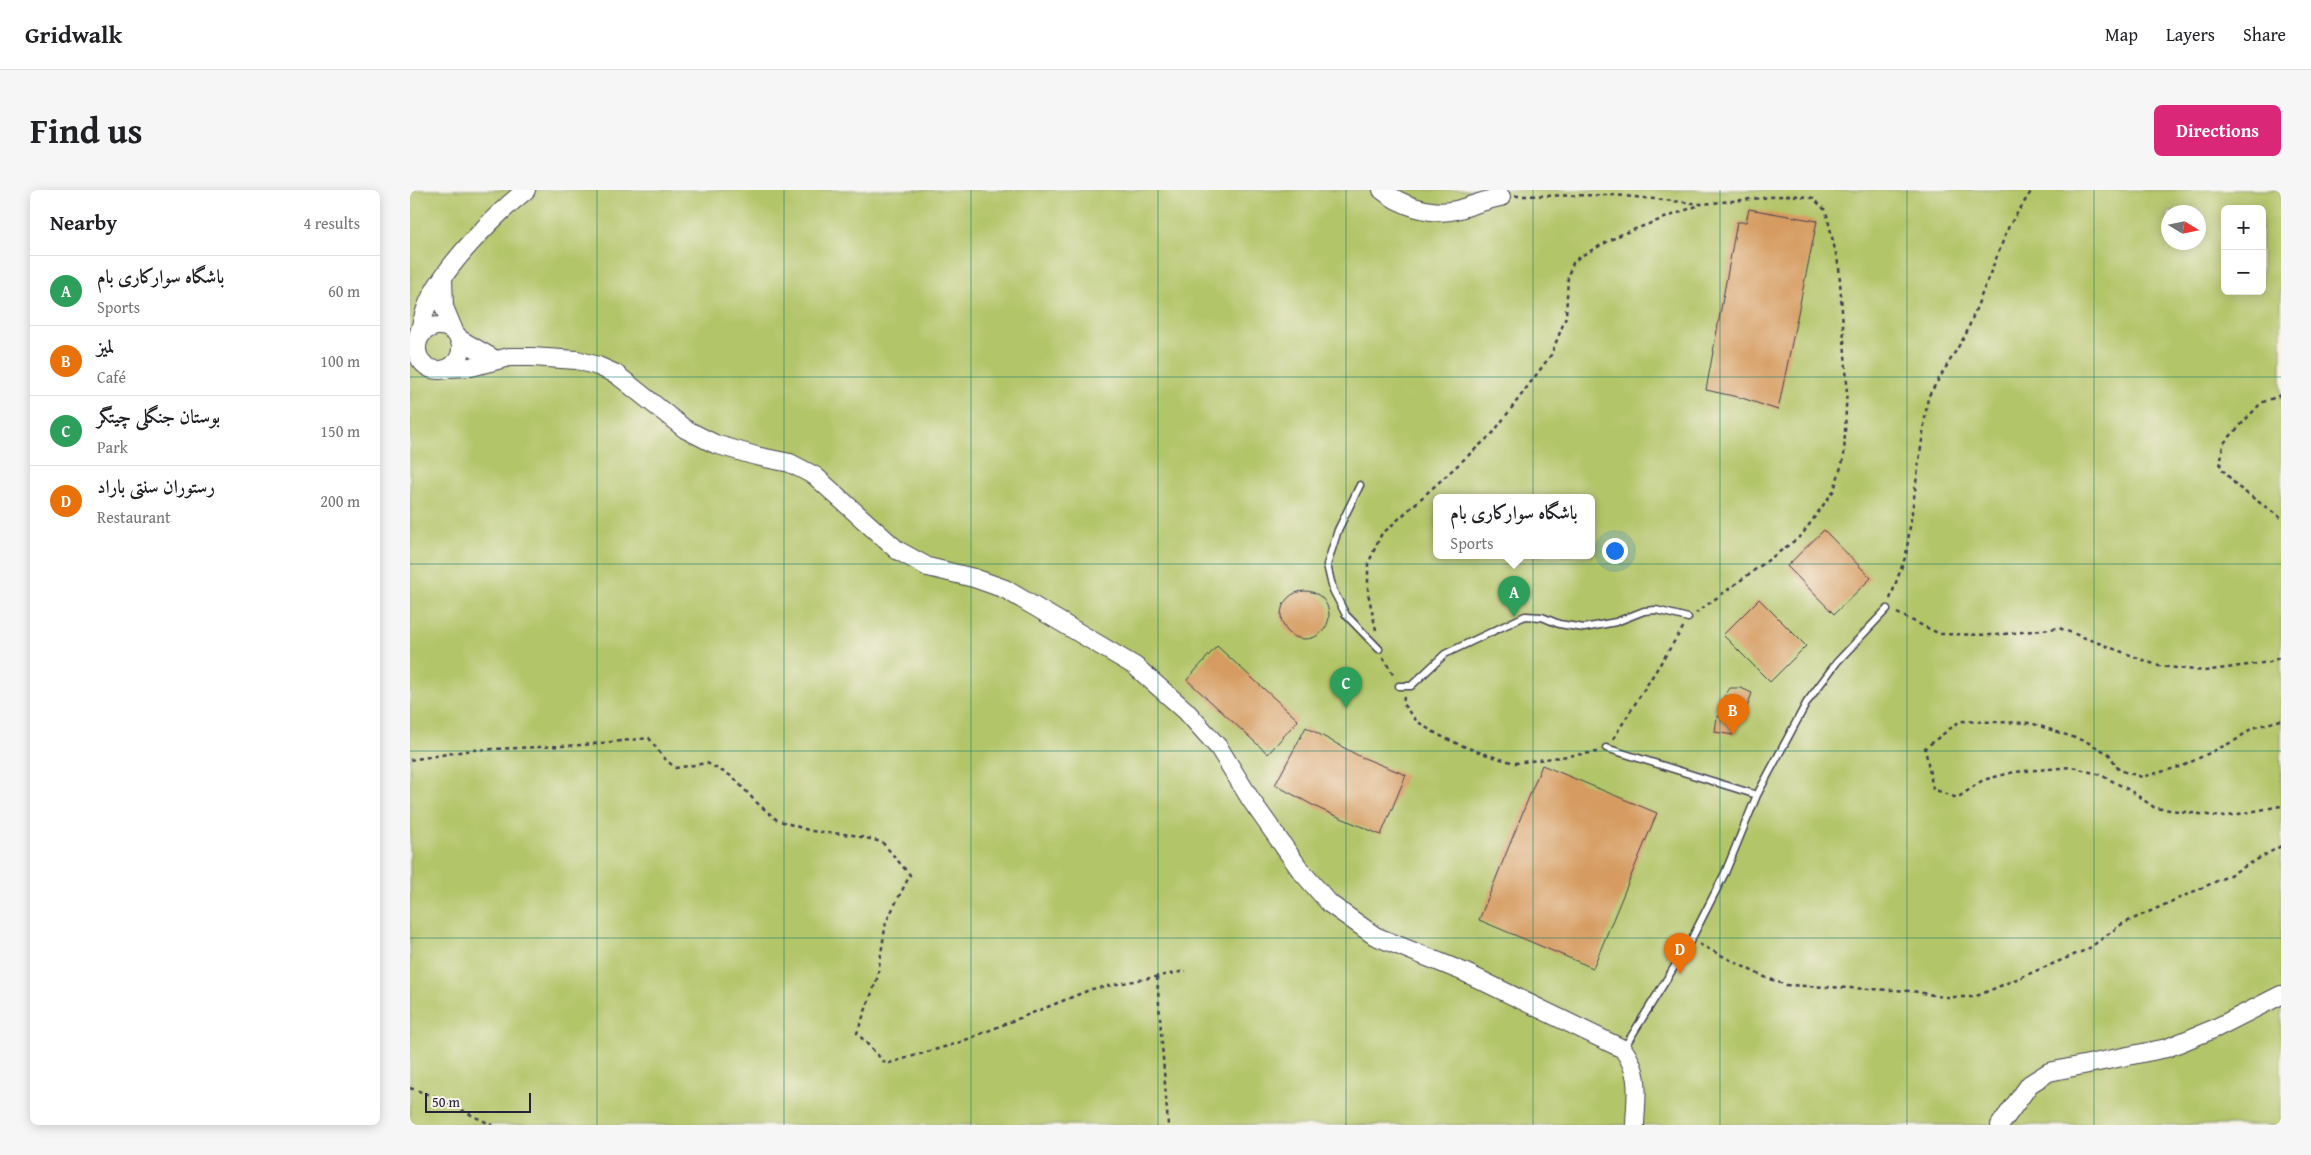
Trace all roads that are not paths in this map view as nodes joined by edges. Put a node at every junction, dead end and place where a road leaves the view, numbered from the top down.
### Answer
1 (526, 190) edge
2 (1382, 190) edge
3 (1501, 197) road end
4 (443, 279) junction
5 (458, 335) junction
6 (415, 346) edge
7 (496, 360) junction
8 (428, 368) junction
9 (449, 368) junction
10 (410, 371) edge
11 (1360, 485) dead end
12 (1887, 609) road end
13 (1688, 618) road end
14 (1379, 650) road end
15 (1399, 686) road end
16 (1606, 748) road end
17 (1757, 795) junction
18 (2281, 995) edge
19 (1623, 1049) junction
20 (1635, 1125) edge
21 (2000, 1125) edge

1 - 4 street
2 - 3 street
4 - 5 street
4 - 6 street
5 - 6 street
5 - 7 street
5 - 9 street
6 - 8 street
7 - 9 street
7 - 19 street
8 - 9 street
8 - 10 street
11 - 14 lane
12 - 17 lane
13 - 15 lane
16 - 17 lane
17 - 19 lane
18 - 21 street
19 - 20 street

